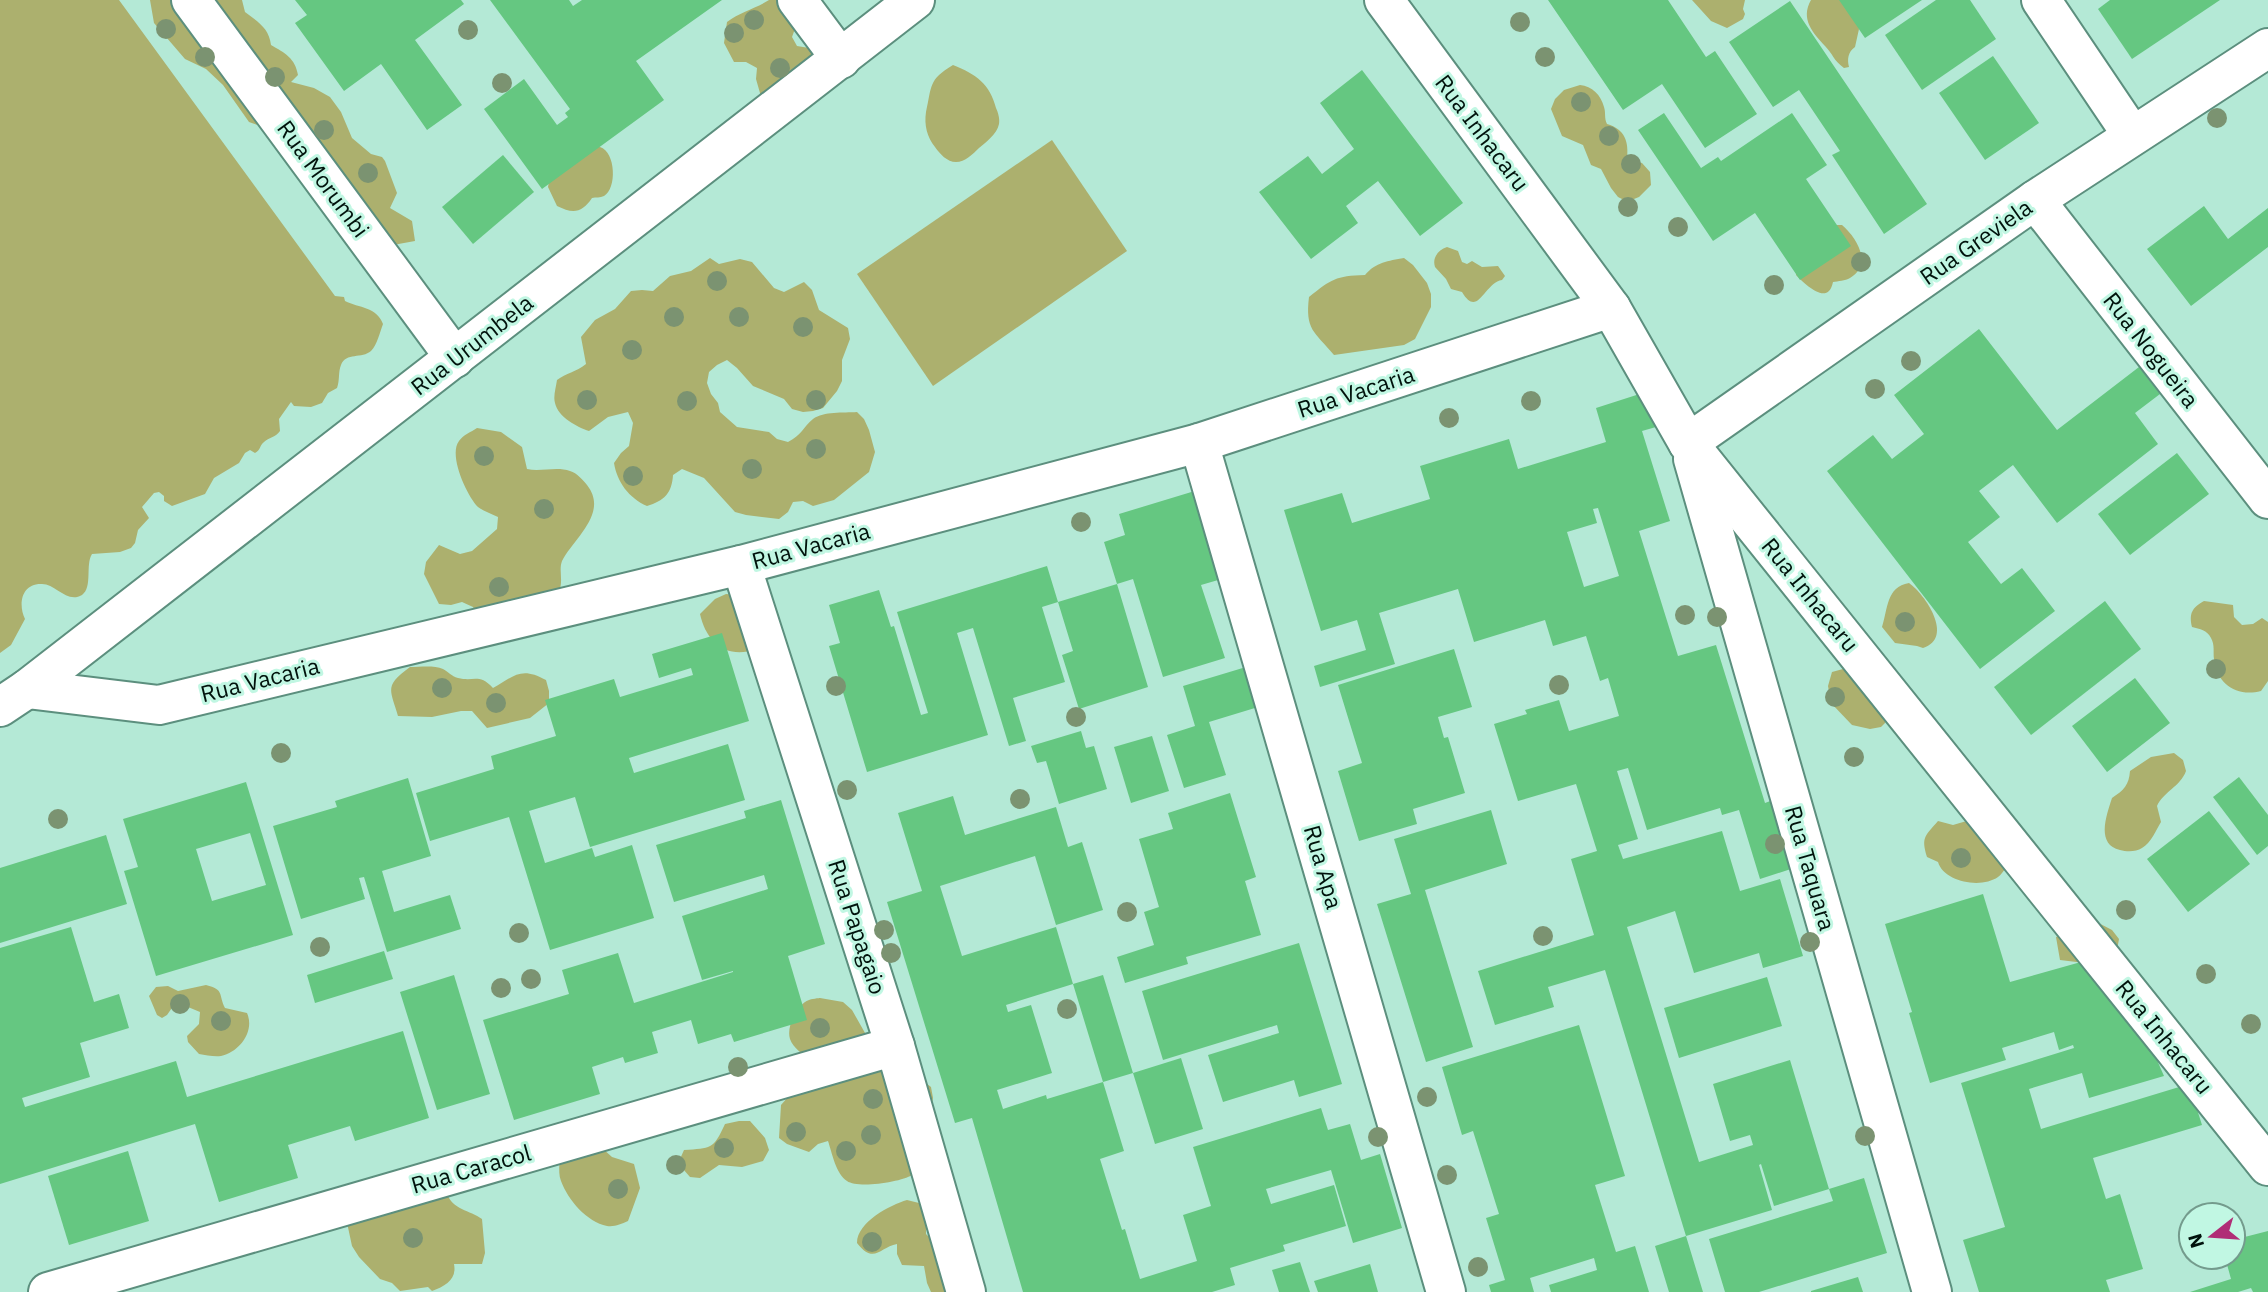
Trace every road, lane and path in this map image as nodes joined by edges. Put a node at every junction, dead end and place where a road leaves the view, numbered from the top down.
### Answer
1 (191, 0) edge
2 (797, 0) edge
3 (915, 0) edge
4 (1384, 0) edge
5 (2041, 0) edge
6 (2268, 48) edge
7 (841, 59) junction
8 (2132, 135) junction
9 (2035, 200) junction
10 (1612, 308) junction
11 (456, 358) junction
12 (1199, 443) junction
13 (1688, 443) junction
14 (2268, 499) edge
15 (741, 565) junction
16 (14, 698) edge
17 (895, 1046) junction
18 (2268, 1166) edge
19 (48, 1292) edge
20 (966, 1292) edge
21 (1446, 1292) edge
22 (1933, 1292) edge

1 - 11 street, Rua Morumbi
2 - 7 street
3 - 7 street, Rua Urumbela
4 - 10 street, Rua Inhacaru
5 - 8 street
6 - 8 street, Rua Greviela
7 - 11 street, Rua Urumbela
8 - 9 street, Rua Greviela
9 - 13 street, Rua Greviela
9 - 14 street, Rua Nogueira
10 - 12 street, Rua Vacaria
10 - 13 street, Rua Inhacaru
11 - 16 street, Rua Urumbela
12 - 15 street, Rua Vacaria
12 - 21 street, Rua Apa
13 - 18 street, Rua Inhacaru
13 - 22 street, Rua Taquara
15 - 16 street, Rua Vacaria
15 - 17 street, Rua Papagaio
17 - 19 street, Rua Caracol
17 - 20 street, Rua Papagaio

